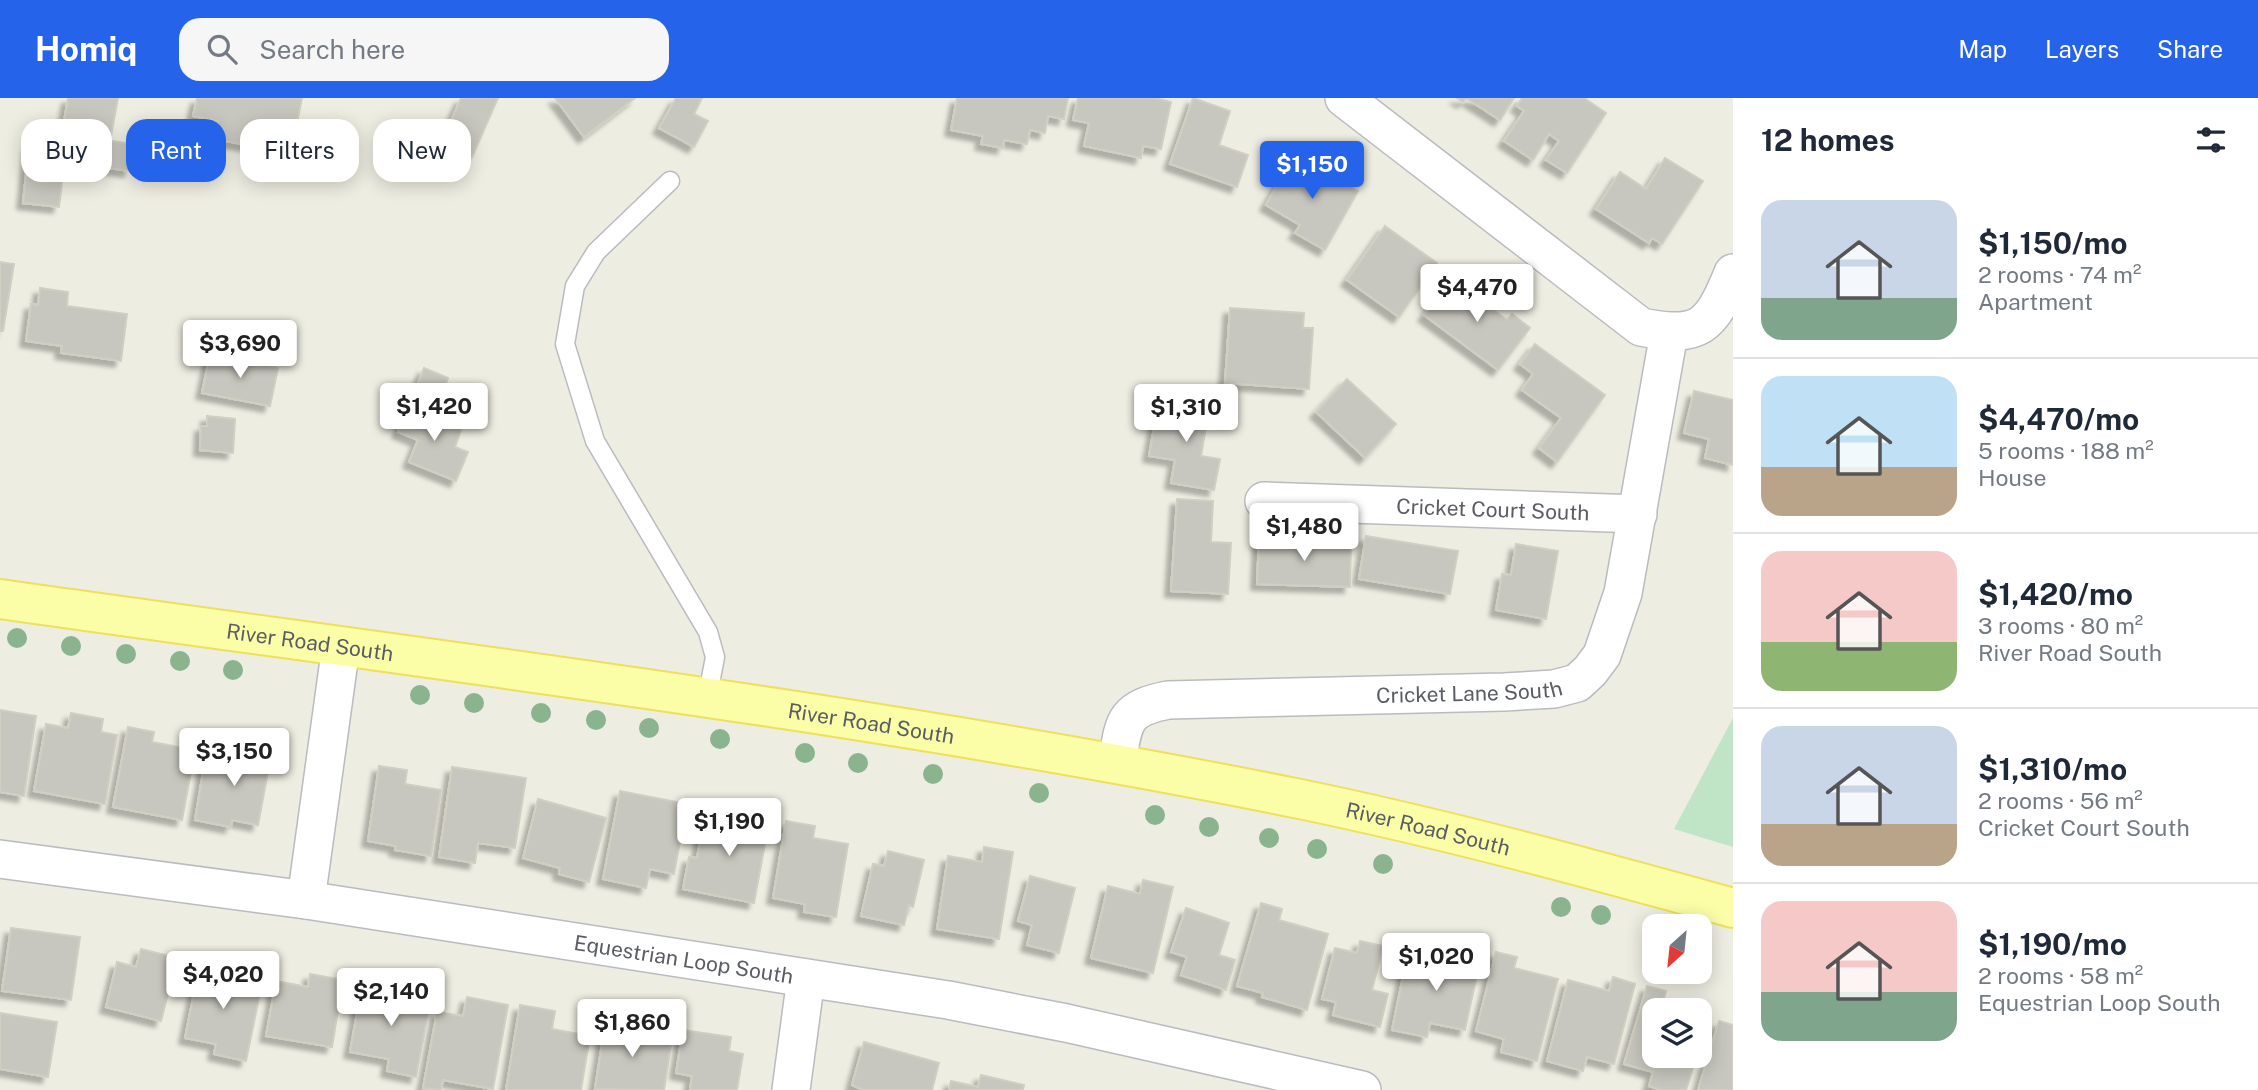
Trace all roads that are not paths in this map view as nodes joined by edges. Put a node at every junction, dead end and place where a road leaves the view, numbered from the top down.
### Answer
1 (1344, 98) edge
2 (670, 181) dead end
3 (1733, 273) edge
4 (1670, 333) junction
5 (1264, 501) dead end
6 (1638, 514) junction
7 (0, 599) edge
8 (341, 646) junction
9 (707, 699) junction
10 (1117, 763) junction
11 (0, 859) edge
12 (306, 901) junction
13 (1733, 908) edge
14 (806, 978) junction
15 (791, 1090) edge
16 (1362, 1090) edge

1 - 4 street
2 - 9 lane
3 - 4 street
4 - 6 street, Cricket Lane South
5 - 6 street, Cricket Court South
6 - 10 street, Cricket Lane South
7 - 8 main road, River Road South
8 - 9 main road, River Road South
8 - 12 street
9 - 10 main road, River Road South
10 - 13 main road, River Road South
11 - 12 street, Equestrian Loop South
12 - 14 street, Equestrian Loop South
14 - 15 street
14 - 16 street, Equestrian Loop South

